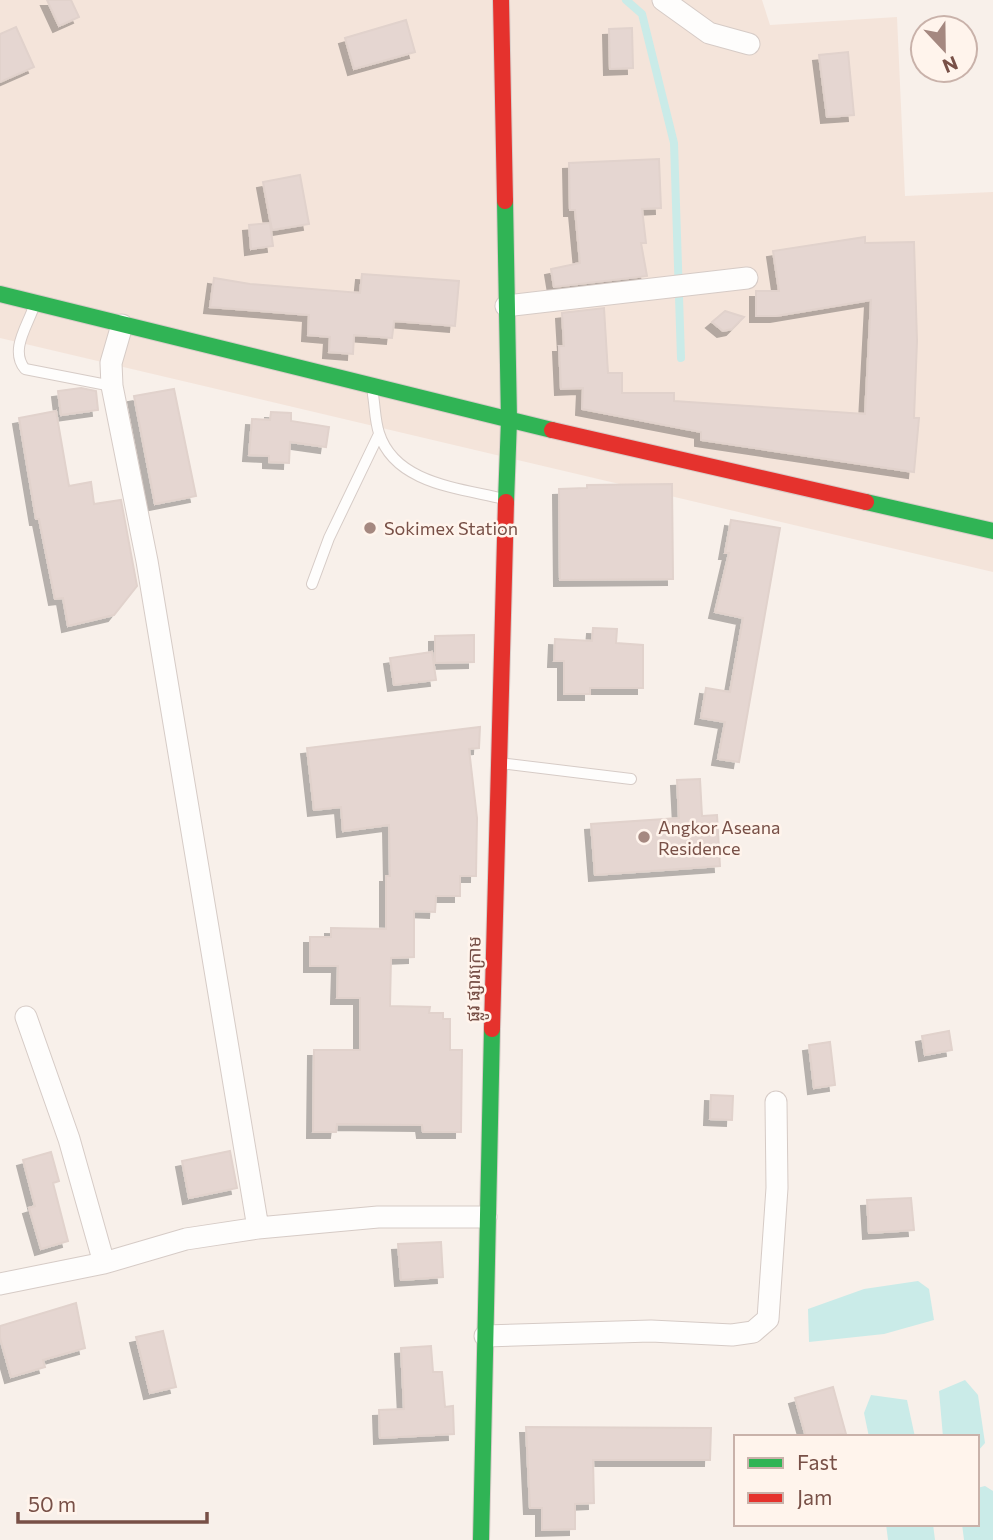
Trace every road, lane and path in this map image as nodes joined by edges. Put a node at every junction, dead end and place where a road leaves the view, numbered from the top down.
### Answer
1 (500, 0) edge
2 (663, 0) edge
3 (749, 44) dead end
4 (747, 278) dead end
5 (0, 294) edge
6 (36, 303) junction
7 (506, 306) junction
8 (122, 324) junction
9 (372, 384) junction
10 (112, 386) junction
11 (509, 420) junction
12 (379, 434) junction
13 (506, 499) junction
14 (993, 531) edge
15 (312, 584) dead end
16 (497, 763) junction
17 (631, 779) dead end
18 (26, 1017) dead end
19 (776, 1102) dead end
20 (486, 1217) junction
21 (258, 1228) junction
22 (104, 1263) junction
23 (0, 1284) edge
24 (485, 1336) junction
25 (481, 1540) edge

1 - 7 main road, ផ្លូវ ផ្សារក្រោម
2 - 3 street
4 - 7 street
5 - 6 main road
6 - 8 main road
6 - 10 lane
7 - 11 main road, ផ្លូវ ផ្សារក្រោម
8 - 9 main road
8 - 10 street
9 - 11 main road
9 - 12 lane
10 - 21 street
11 - 13 main road, ផ្លូវ ផ្សារក្រោម
11 - 14 main road
12 - 13 lane
12 - 15 lane
13 - 16 main road, ផ្លូវ ផ្សារក្រោម
16 - 17 lane
16 - 20 main road, ផ្លូវ ផ្សារក្រោម
18 - 22 street
19 - 24 street
20 - 21 street
20 - 24 main road, ផ្លូវ ផ្សារក្រោម
21 - 22 street
22 - 23 street
24 - 25 main road, ផ្លូវ ផ្សារក្រោម

